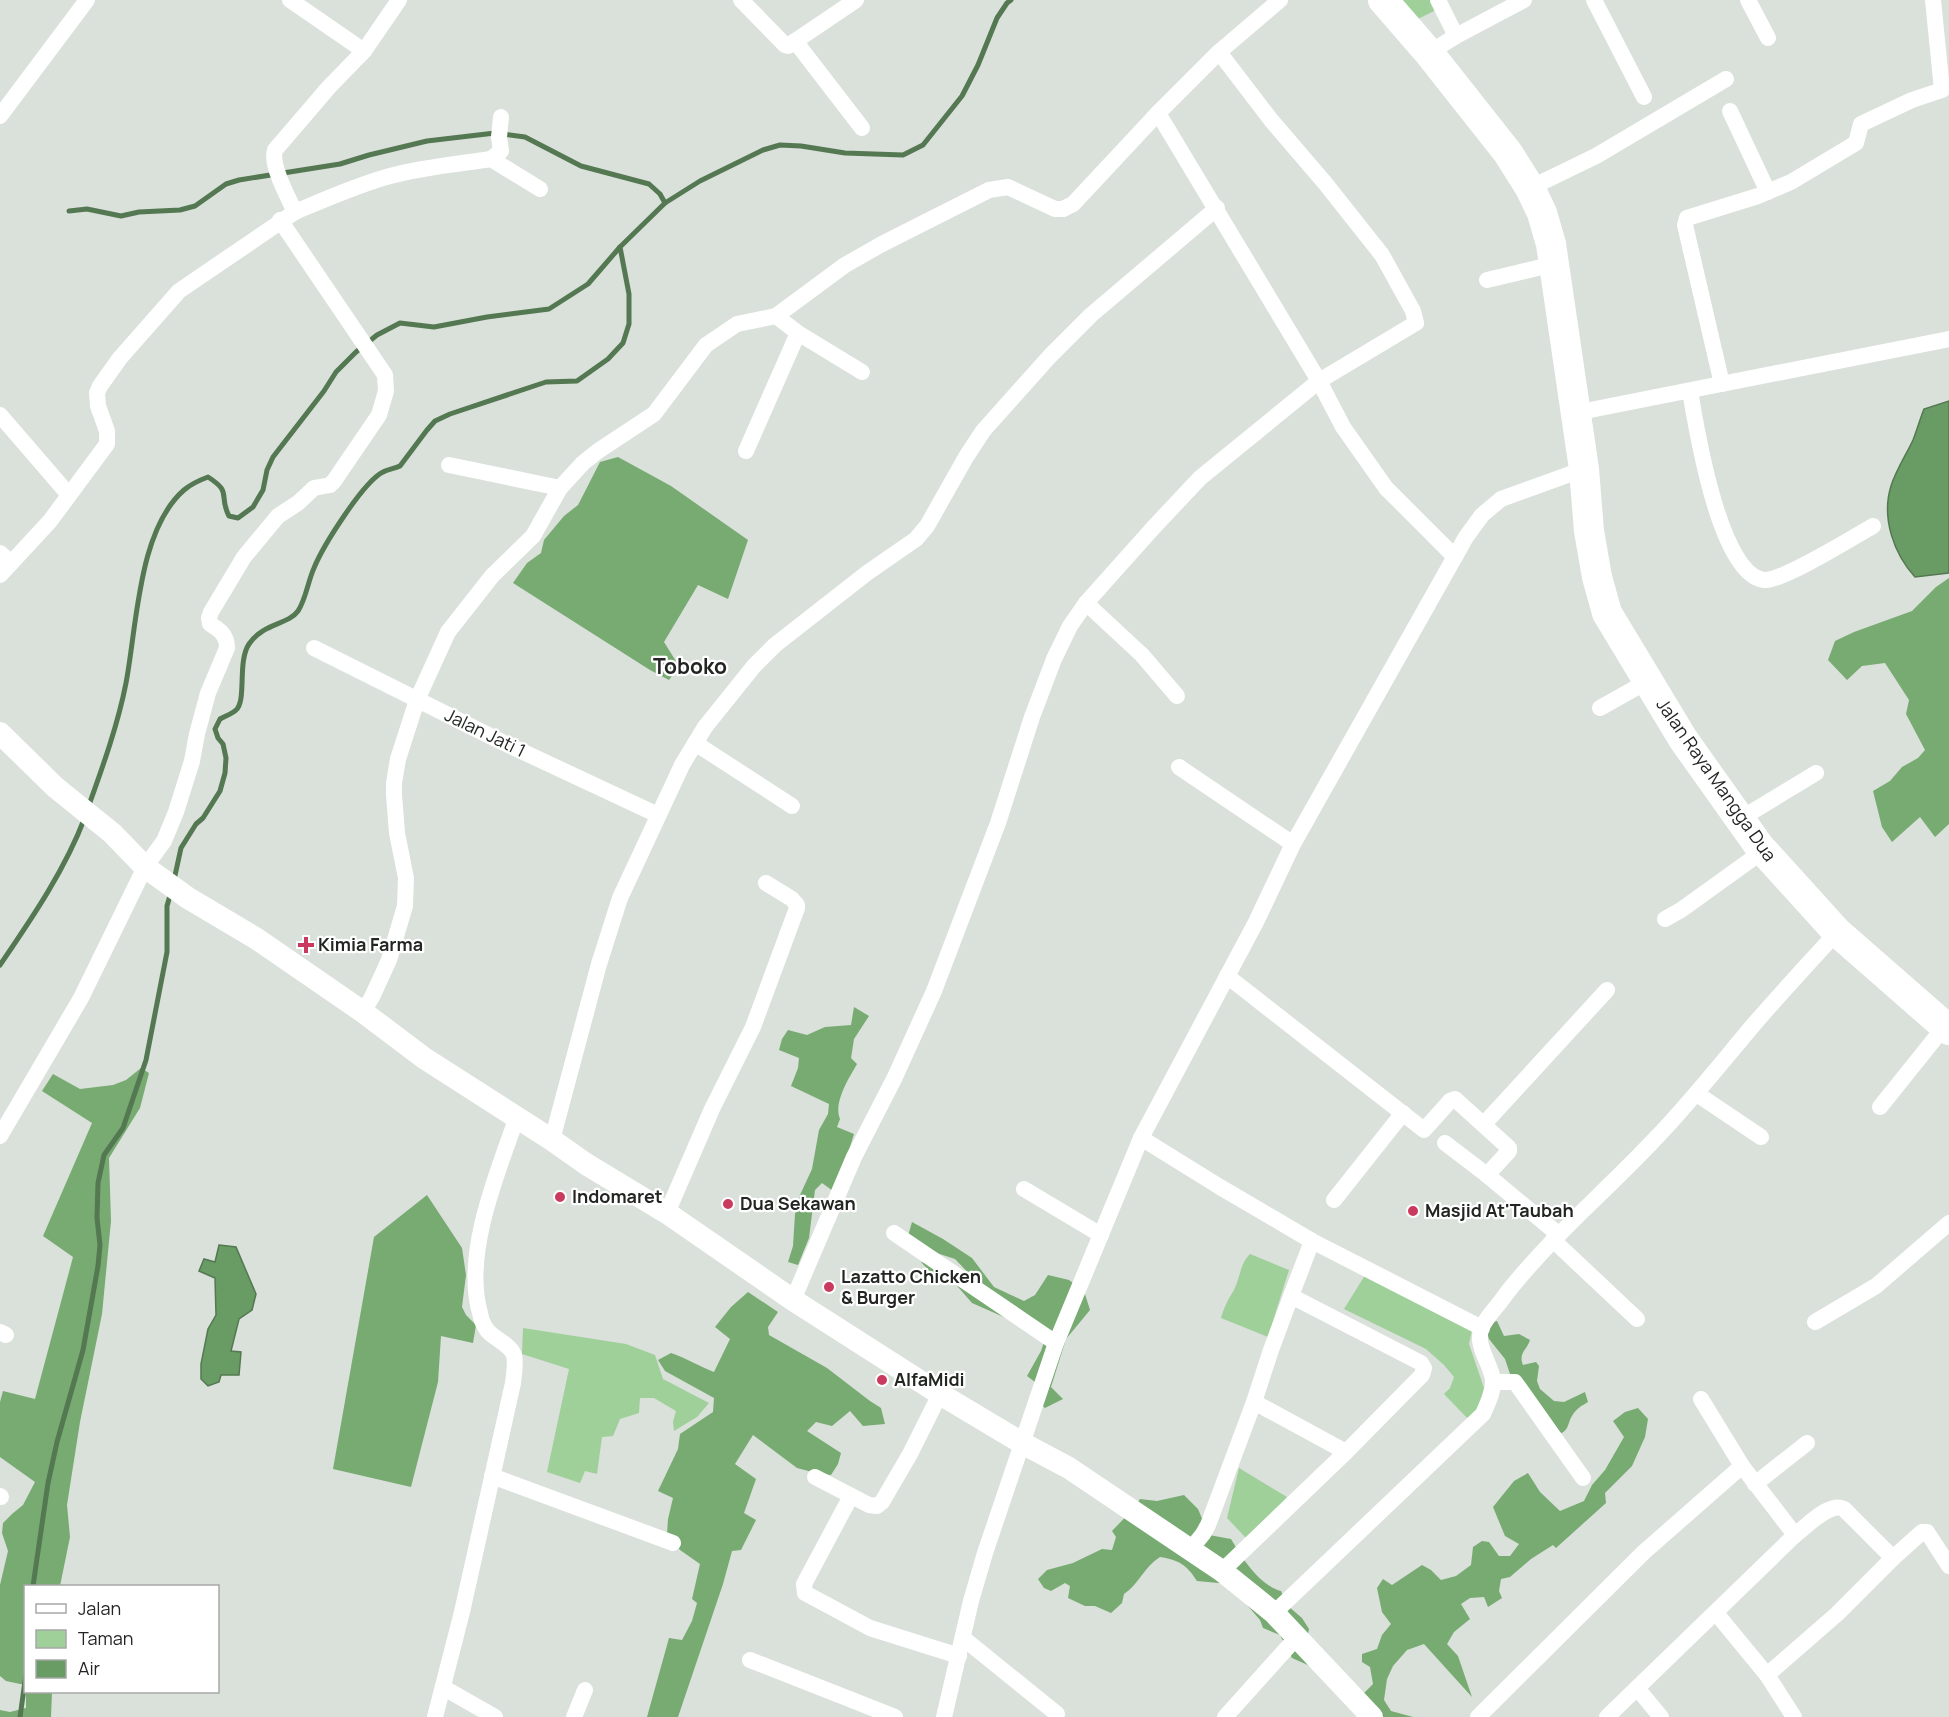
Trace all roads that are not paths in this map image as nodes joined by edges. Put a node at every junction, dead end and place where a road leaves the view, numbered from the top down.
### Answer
1 (87, 0) edge
2 (290, 0) edge
3 (399, 0) edge
4 (741, 0) edge
5 (856, 0) edge
6 (1280, 0) edge
7 (1383, 0) edge
8 (1438, 0) edge
9 (1524, 0) edge
10 (1594, 0) edge
11 (1748, 0) edge
12 (1933, 0) edge
13 (1456, 36) junction
14 (1768, 38) dead end
15 (795, 41) junction
16 (364, 51) junction
17 (1219, 52) junction
18 (1429, 53) junction
19 (1726, 79) dead end
20 (1946, 89) edge
21 (1644, 97) dead end
22 (1730, 111) dead end
23 (1158, 113) junction
24 (0, 116) edge
25 (501, 117) dead end
26 (862, 128) dead end
27 (491, 159) junction
28 (1530, 188) junction
29 (540, 189) dead end
30 (1768, 192) junction
31 (1216, 208) junction
32 (287, 216) junction
33 (1554, 264) junction
34 (1487, 280) dead end
35 (776, 316) junction
36 (798, 333) junction
37 (1949, 339) edge
38 (862, 372) dead end
39 (1319, 381) junction
40 (1722, 384) junction
41 (1689, 391) junction
42 (1575, 413) junction
43 (0, 415) edge
44 (746, 451) dead end
45 (449, 465) dead end
46 (1584, 469) junction
47 (560, 488) junction
48 (69, 495) junction
49 (1873, 526) dead end
50 (1455, 557) junction
51 (4, 563) edge
52 (1086, 603) junction
53 (314, 648) dead end
54 (1648, 681) junction
55 (1177, 696) dead end
56 (417, 700) junction
57 (1600, 708) dead end
58 (0, 733) edge
59 (695, 743) junction
60 (1179, 767) dead end
61 (1816, 773) dead end
62 (792, 806) dead end
63 (658, 815) junction
64 (1740, 819) junction
65 (1293, 844) junction
66 (1763, 851) junction
67 (153, 872) junction
68 (766, 883) dead end
69 (1665, 919) dead end
70 (1837, 932) junction
71 (1227, 976) junction
72 (1607, 990) dead end
73 (363, 1012) junction
74 (1947, 1028) edge
75 (1697, 1094) junction
76 (1880, 1107) dead end
77 (1403, 1113) junction
78 (517, 1118) junction
79 (1484, 1124) junction
80 (0, 1136) edge
81 (1761, 1137) dead end
82 (1141, 1138) junction
83 (552, 1140) junction
84 (1445, 1143) dead end
85 (1486, 1175) junction
86 (1024, 1189) dead end
87 (1334, 1200) dead end
88 (667, 1214) junction
89 (1949, 1223) edge
90 (894, 1233) dead end
91 (1101, 1235) junction
92 (1556, 1238) junction
93 (1312, 1241) junction
94 (787, 1295) junction
95 (1291, 1296) junction
96 (1637, 1319) dead end
97 (1815, 1322) dead end
98 (1482, 1328) junction
99 (1056, 1343) junction
100 (1493, 1382) junction
101 (940, 1394) junction
102 (1701, 1399) dead end
103 (1254, 1402) junction
104 (1022, 1443) junction
105 (1807, 1443) dead end
106 (1346, 1452) junction
107 (1742, 1466) junction
108 (492, 1476) junction
109 (815, 1477) dead end
110 (1583, 1478) dead end
111 (1755, 1484) junction
112 (851, 1496) junction
113 (1796, 1535) junction
114 (673, 1543) dead end
115 (1190, 1550) junction
116 (1893, 1558) junction
117 (1949, 1566) edge
118 (1222, 1571) junction
119 (1274, 1612) junction
120 (1716, 1613) junction
121 (1297, 1637) junction
122 (963, 1638) junction
123 (959, 1656) junction
124 (750, 1660) dead end
125 (1767, 1676) junction
126 (444, 1688) junction
127 (1637, 1688) junction
128 (585, 1690) dead end
129 (1057, 1714) dead end
130 (1370, 1715) edge
131 (435, 1717) edge
132 (495, 1717) edge
133 (574, 1717) edge
134 (895, 1717) edge
135 (944, 1717) edge
136 (1225, 1717) edge
137 (1478, 1717) edge
138 (1607, 1717) edge
139 (1661, 1717) edge
140 (1794, 1717) edge

1 - 24 street
2 - 16 street
3 - 16 street
4 - 15 street
5 - 15 street
6 - 17 street
7 - 18 highway, Jalan Raya Mangga Dua
8 - 13 street
9 - 13 street
10 - 21 street
11 - 14 street
12 - 20 street
13 - 18 street
15 - 26 street
16 - 32 street
17 - 23 street
17 - 39 street
18 - 28 highway, Jalan Raya Mangga Dua
19 - 28 street
20 - 30 street
22 - 30 street
23 - 31 street
23 - 35 street
25 - 27 street
27 - 29 street
27 - 32 street
28 - 33 highway, Jalan Raya Mangga Dua
30 - 40 street
31 - 39 street
31 - 59 street
32 - 48 street
32 - 67 street
33 - 34 street
33 - 42 highway, Jalan Raya Mangga Dua
35 - 36 street
35 - 47 street
36 - 38 street
36 - 44 street
37 - 40 street
39 - 50 street
39 - 52 street
40 - 41 street
41 - 42 street
41 - 49 street
42 - 46 highway, Jalan Raya Mangga Dua
43 - 48 street
45 - 47 street
46 - 50 street
46 - 54 highway, Jalan Raya Mangga Dua
47 - 56 street
48 - 51 street
50 - 65 street
52 - 55 street
52 - 94 street
53 - 56 street, Jalan Jati 1
54 - 57 street
54 - 64 highway, Jalan Raya Mangga Dua
56 - 63 street, Jalan Jati 1
56 - 73 street
58 - 67 street
59 - 62 street
59 - 63 street
60 - 65 street
61 - 64 street
63 - 83 street
64 - 66 highway, Jalan Raya Mangga Dua
65 - 71 street
66 - 69 street
66 - 70 highway, Jalan Raya Mangga Dua
67 - 73 street
67 - 80 street
68 - 88 street
70 - 74 highway, Jalan Raya Mangga Dua
70 - 75 street
71 - 77 street
71 - 82 street
72 - 79 street
73 - 78 street
74 - 76 street
75 - 81 street
75 - 92 street
77 - 79 street
77 - 87 street
78 - 83 street
78 - 108 street
79 - 85 street
82 - 91 street
82 - 93 street
83 - 88 street
84 - 85 street
85 - 92 street
86 - 91 street
88 - 94 street
89 - 97 street
90 - 99 street
91 - 99 street
92 - 96 street
92 - 98 street
93 - 95 street
93 - 98 street
94 - 101 street
95 - 103 street
95 - 106 street
98 - 100 street
99 - 104 street
100 - 110 street
100 - 119 street
101 - 104 street
101 - 112 street
102 - 107 street
103 - 106 street
103 - 115 street
104 - 115 street
104 - 122 street
105 - 111 street
106 - 118 street
107 - 111 street
107 - 137 street
108 - 114 street
108 - 126 street
109 - 112 street
111 - 113 street
112 - 123 street
113 - 116 street
113 - 120 street
115 - 118 street
116 - 117 street
116 - 125 street
118 - 119 street
119 - 121 street
120 - 125 street
120 - 127 street
121 - 130 street
121 - 136 street
122 - 123 street
122 - 129 street
123 - 135 street
124 - 134 street
125 - 140 street
126 - 131 street
126 - 132 street
127 - 138 street
127 - 139 street
128 - 133 street

